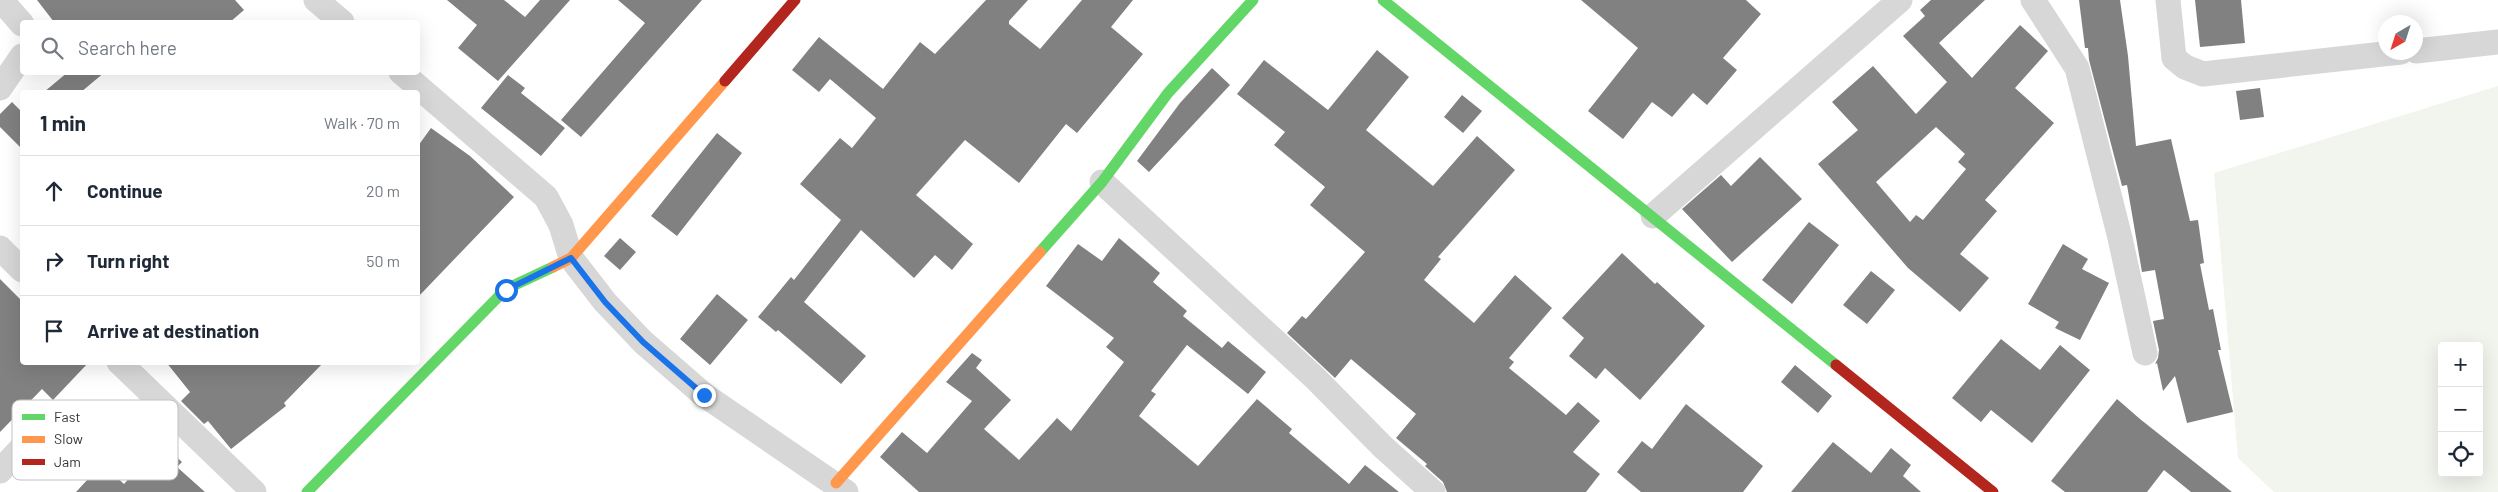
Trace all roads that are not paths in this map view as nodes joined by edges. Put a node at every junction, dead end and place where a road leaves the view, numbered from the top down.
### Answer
1 (2, 0) edge
2 (316, 0) edge
3 (795, 0) edge
4 (1254, 0) edge
5 (1383, 0) edge
6 (1900, 0) edge
7 (2033, 0) edge
8 (2168, 0) edge
9 (340, 20) edge
10 (20, 22) edge
11 (2498, 42) edge
12 (2423, 50) edge
13 (2378, 55) edge
14 (20, 59) edge
15 (404, 75) edge
16 (0, 88) edge
17 (1102, 182) junction
18 (1653, 216) junction
19 (0, 248) edge
20 (571, 258) junction
21 (20, 268) edge
22 (2145, 353) dead end
23 (122, 365) edge
24 (158, 400) edge
25 (178, 419) edge
26 (12, 458) edge
27 (0, 471) edge
28 (841, 488) edge
29 (254, 492) edge
30 (307, 492) edge
31 (1433, 492) edge
32 (1993, 492) edge

1 - 10 street
2 - 9 street
3 - 20 street
4 - 17 street
5 - 18 street
6 - 18 street
7 - 22 street
8 - 13 street
11 - 12 street
14 - 16 street
15 - 20 street
17 - 28 street
17 - 31 street
18 - 32 street
19 - 21 street
20 - 28 street
20 - 30 street
23 - 24 street
25 - 29 street
26 - 27 street

